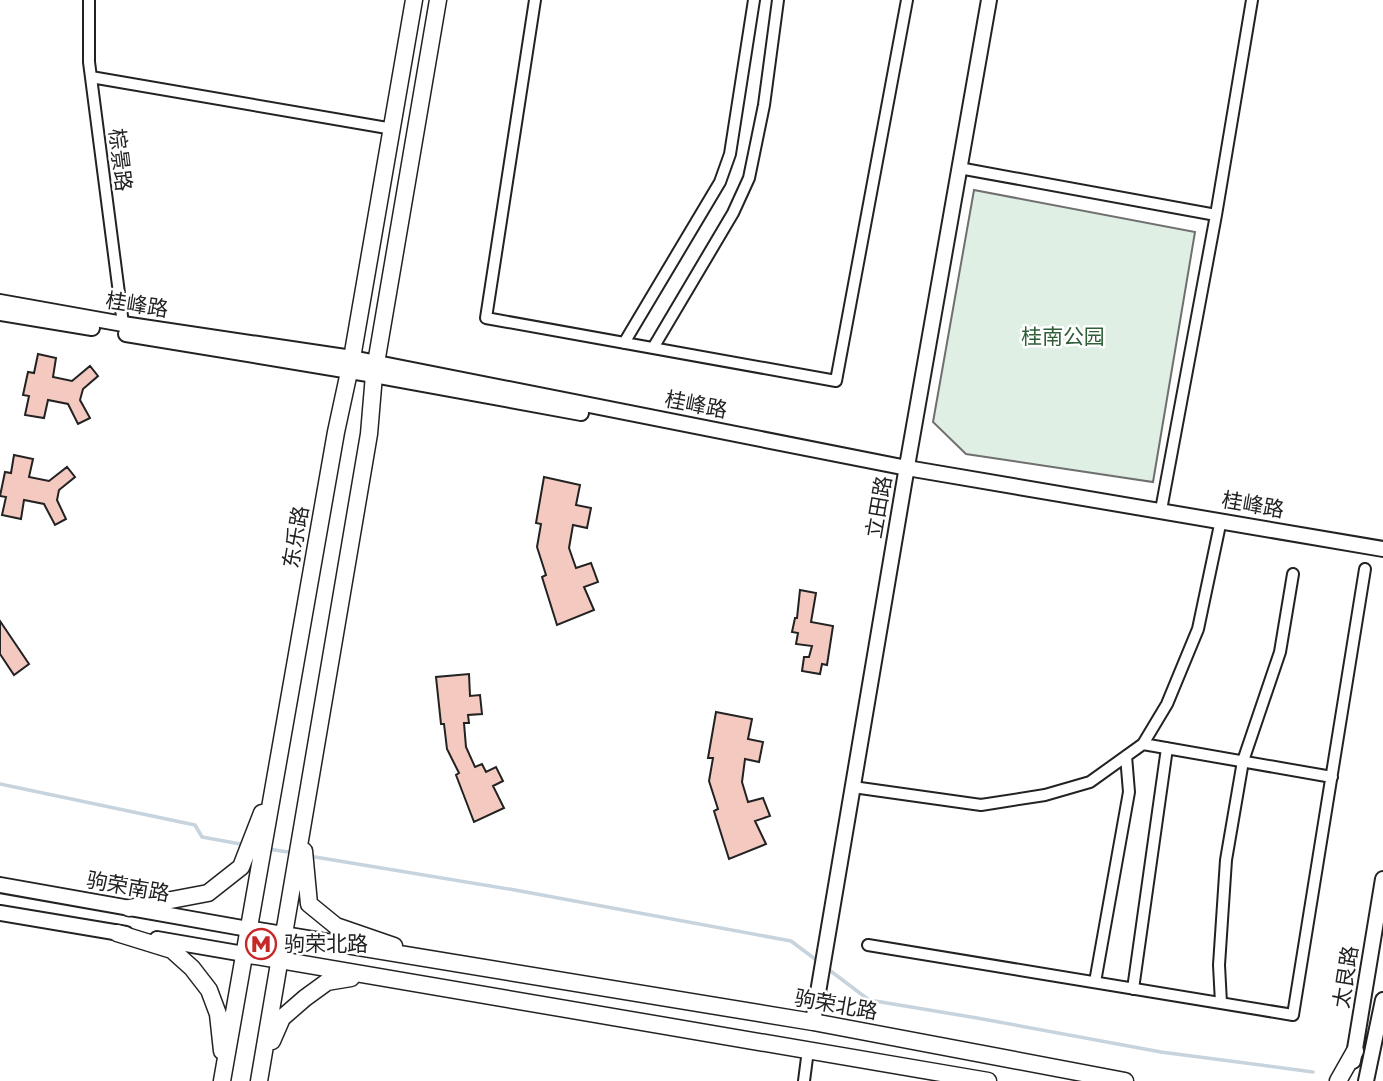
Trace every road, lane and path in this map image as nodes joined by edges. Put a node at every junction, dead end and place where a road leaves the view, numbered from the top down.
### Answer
1 (89, 0) edge
2 (414, 0) edge
3 (438, 0) edge
4 (535, 0) edge
5 (754, 0) edge
6 (778, 0) edge
7 (907, 0) edge
8 (989, 0) edge
9 (1252, 0) edge
10 (91, 77) junction
11 (393, 129) junction
12 (959, 168) junction
13 (1216, 215) junction
14 (0, 302) edge
15 (0, 313) edge
16 (123, 324) junction
17 (624, 343) junction
18 (653, 348) junction
19 (351, 365) junction
20 (376, 369) junction
21 (907, 470) junction
22 (1161, 510) junction
23 (1220, 523) junction
24 (1383, 551) edge
25 (1366, 569) dead end
26 (1293, 574) dead end
27 (1143, 744) junction
28 (1167, 748) junction
29 (1126, 756) junction
30 (1243, 761) junction
31 (1332, 777) junction
32 (853, 787) junction
33 (256, 847) junction
34 (301, 854) junction
35 (1383, 879) edge
36 (0, 886) edge
37 (130, 908) junction
38 (0, 913) edge
39 (248, 929) junction
40 (117, 933) junction
41 (284, 935) junction
42 (867, 945) dead end
43 (244, 954) junction
44 (436, 960) junction
45 (280, 961) junction
46 (367, 975) junction
47 (1094, 982) junction
48 (1133, 989) junction
49 (1383, 1000) edge
50 (1222, 1003) junction
51 (813, 1022) junction
52 (808, 1050) junction
53 (1355, 1051) junction
54 (260, 1073) edge
55 (223, 1076) edge
56 (804, 1081) edge
57 (988, 1081) edge
58 (1125, 1081) edge
59 (1338, 1081) edge
60 (1347, 1081) edge
61 (1366, 1081) edge

1 - 10 street, 棕景路
2 - 11 main road, 东乐路
3 - 20 main road
4 - 17 street
5 - 17 street
6 - 18 street
7 - 18 street
8 - 12 street, 立田路
9 - 13 street
10 - 11 street
10 - 16 street, 棕景路
11 - 19 main road, 东乐路
12 - 13 street
12 - 21 street, 立田路
13 - 22 street
14 - 16 street, 桂峰路
15 - 19 street
16 - 19 street, 桂峰路
17 - 18 street
19 - 20 street, 桂峰路
19 - 33 main road, 东乐路
20 - 21 street, 桂峰路
20 - 34 main road
21 - 22 street, 桂峰路
21 - 23 street
21 - 32 street, 立田路
22 - 23 street, 桂峰路
23 - 24 street, 桂峰路
23 - 27 street
25 - 31 street
26 - 30 street
27 - 28 street
27 - 29 street
28 - 30 street
28 - 48 street
29 - 32 street
29 - 47 street
30 - 31 street
30 - 50 street
31 - 50 street
32 - 51 street, 立田路
33 - 37 main road
33 - 39 main road, 东乐路
34 - 41 main road
34 - 44 main road
35 - 53 street, 太艮路
36 - 37 street, 驹荣南路
37 - 39 street, 驹荣南路
38 - 40 street
39 - 41 main road, 驹荣北路
39 - 43 main road, 东乐路
40 - 43 street
40 - 55 main road
41 - 44 main road, 驹荣北路
41 - 45 main road
42 - 47 street
43 - 45 main road
43 - 55 main road, 东乐路
44 - 51 main road, 驹荣北路
45 - 46 main road
45 - 54 main road
46 - 52 main road
46 - 54 main road
47 - 48 street
48 - 50 street
49 - 61 street, 太艮路
51 - 58 main road, 驹荣北路
52 - 56 street
52 - 57 main road
53 - 59 main road
53 - 60 street, 太艮路

